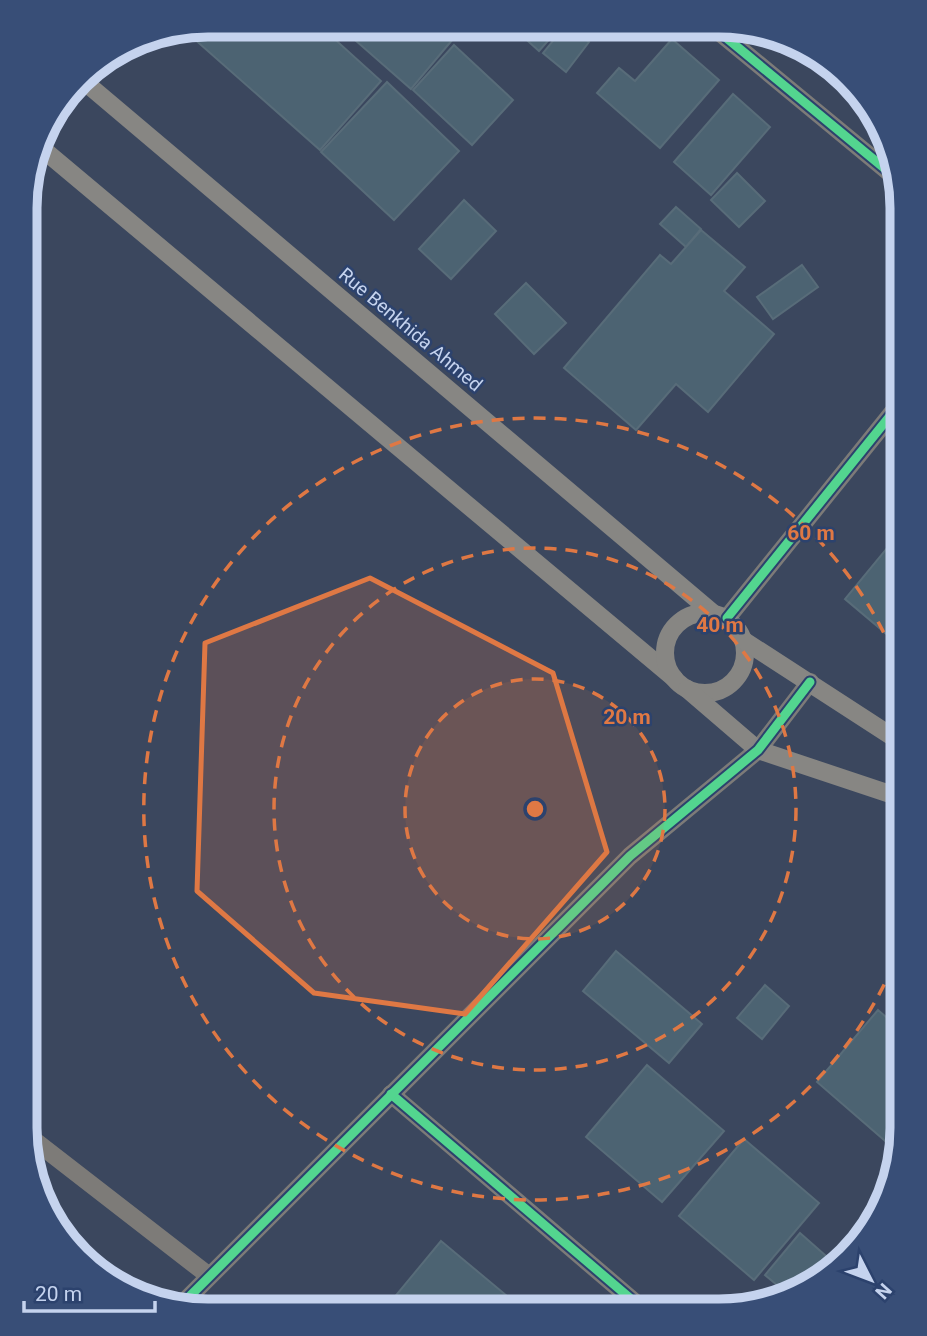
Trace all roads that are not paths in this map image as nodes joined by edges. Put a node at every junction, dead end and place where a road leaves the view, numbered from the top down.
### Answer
1 (726, 37) edge
2 (89, 85) edge
3 (46, 152) edge
4 (885, 169) edge
5 (890, 415) edge
6 (720, 616) junction
7 (743, 640) junction
8 (679, 682) junction
9 (810, 682) junction
10 (890, 735) edge
11 (758, 751) junction
12 (890, 794) edge
13 (391, 1094) junction
14 (37, 1143) edge
15 (208, 1275) junction
16 (187, 1298) edge
17 (631, 1299) edge

1 - 4 street
2 - 6 main road, Rue Benkhida Ahmed
3 - 8 main road
5 - 6 street
6 - 7 main road
6 - 8 main road
7 - 8 main road
7 - 9 main road
8 - 11 main road
9 - 10 main road
9 - 11 street
11 - 12 main road
11 - 13 street
13 - 15 street
13 - 17 street
14 - 15 street
15 - 16 street

